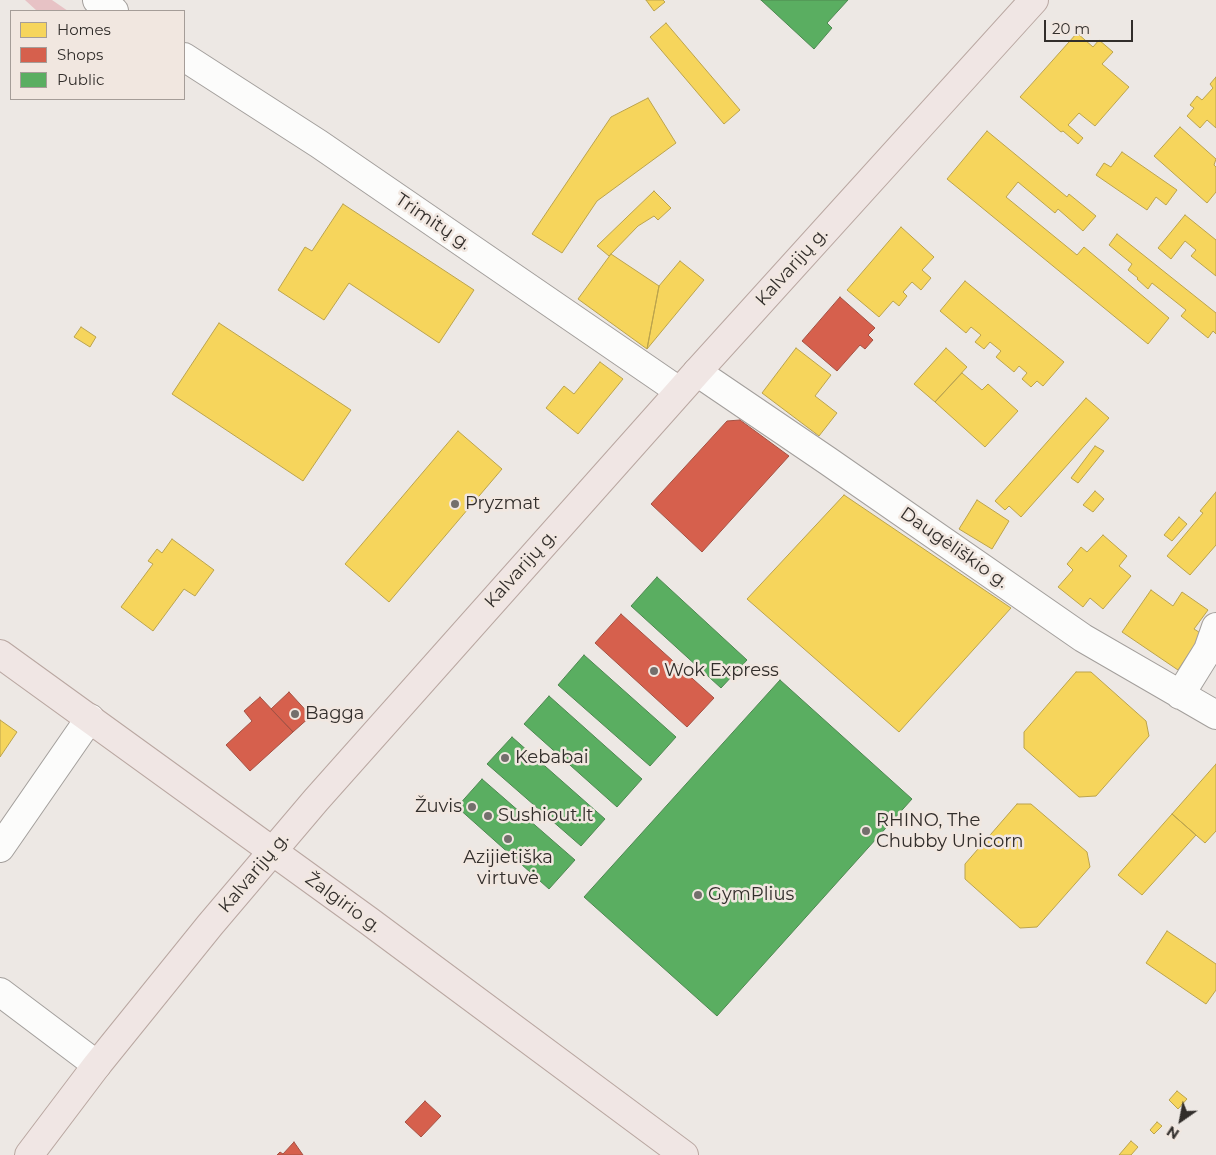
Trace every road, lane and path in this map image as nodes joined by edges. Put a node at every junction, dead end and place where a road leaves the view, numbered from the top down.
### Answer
1 (97, 0) edge
2 (1034, 0) edge
3 (112, 10) edge
4 (185, 58) edge
5 (688, 382) junction
6 (1216, 627) edge
7 (0, 654) edge
8 (1180, 695) junction
9 (1216, 716) edge
10 (90, 718) junction
11 (0, 848) edge
12 (272, 851) junction
13 (0, 992) edge
14 (97, 1065) junction
15 (29, 1155) edge
16 (684, 1155) edge

1 - 3 street
2 - 5 main road, Kalvarijų g.
4 - 5 street, Trimitų g.
5 - 8 street, Daugėliškio g.
5 - 12 main road, Kalvarijų g.
6 - 8 street
7 - 10 main road, Žalgirio g.
8 - 9 street, Daugėliškio g.
10 - 11 street
10 - 12 main road, Žalgirio g.
12 - 14 main road, Kalvarijų g.
12 - 16 main road, Žalgirio g.
13 - 14 street
14 - 15 main road, Kalvarijų g.

